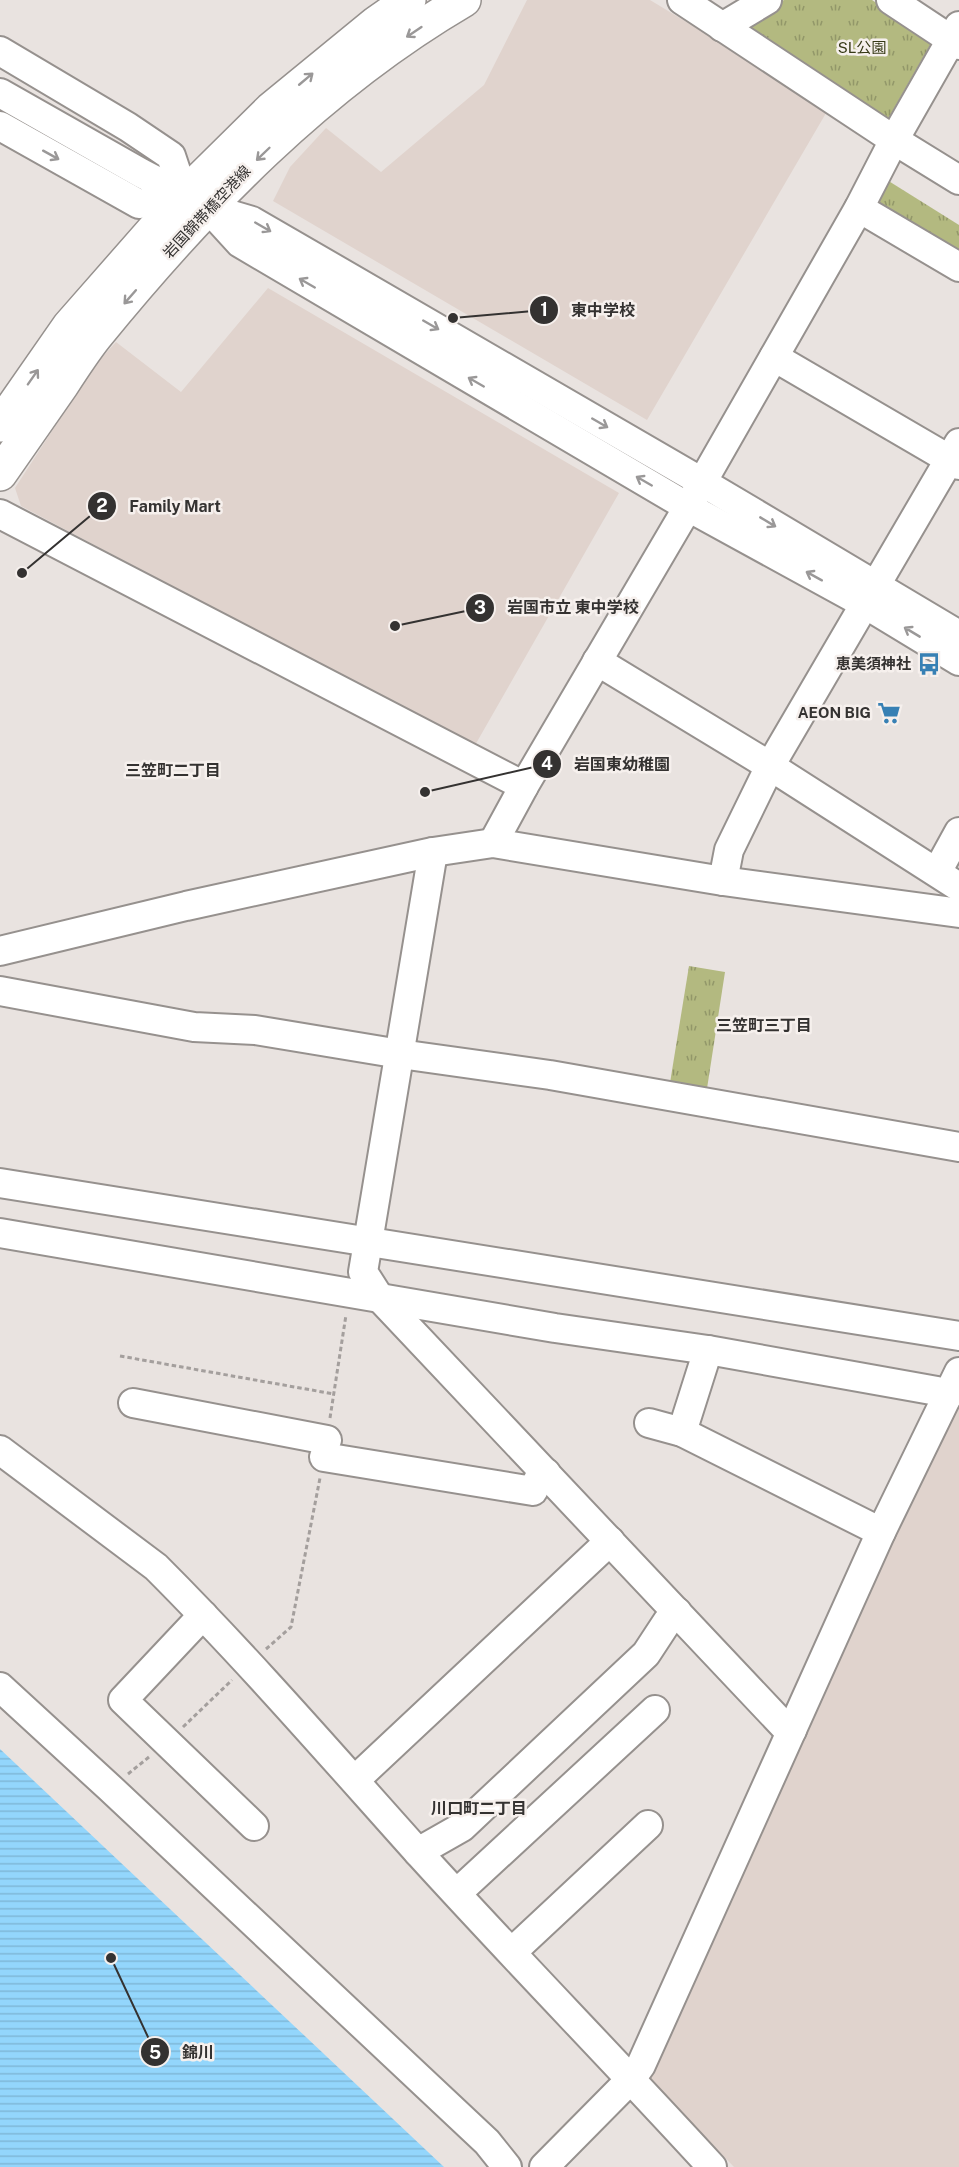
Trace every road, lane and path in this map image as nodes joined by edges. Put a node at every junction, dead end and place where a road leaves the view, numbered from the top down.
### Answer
1 (409, 0) edge
2 (682, 0) edge
3 (766, 0) edge
4 (891, 0) edge
5 (450, 3) edge
6 (722, 27) junction
7 (956, 37) edge
8 (0, 51) edge
9 (10, 99) edge
10 (0, 126) edge
11 (894, 140) junction
12 (959, 180) edge
13 (196, 201) junction
14 (859, 208) junction
15 (959, 267) edge
16 (774, 357) junction
17 (0, 425) edge
18 (956, 456) edge
19 (0, 474) edge
20 (702, 482) junction
21 (688, 507) junction
22 (0, 514) edge
23 (870, 595) junction
24 (959, 635) edge
25 (597, 661) junction
26 (959, 661) edge
27 (770, 766) junction
28 (524, 786) junction
29 (959, 832) edge
30 (493, 843) junction
31 (434, 852) junction
32 (948, 879) edge
33 (723, 881) junction
34 (959, 913) edge
35 (0, 951) edge
36 (0, 991) edge
37 (400, 1054) junction
38 (959, 1147) edge
39 (0, 1182) edge
40 (0, 1233) edge
41 (368, 1242) junction
42 (349, 1292) junction
43 (379, 1297) junction
44 (959, 1336) edge
45 (708, 1350) junction
46 (120, 1356) dead end
47 (953, 1385) edge
48 (334, 1394) junction
49 (133, 1403) dead end
50 (649, 1423) dead end
51 (681, 1432) junction
52 (325, 1449) junction
53 (0, 1450) edge
54 (546, 1473) junction
55 (881, 1532) junction
56 (610, 1541) junction
57 (677, 1612) junction
58 (202, 1615) junction
59 (249, 1664) junction
60 (0, 1687) edge
61 (655, 1710) dead end
62 (792, 1730) junction
63 (355, 1780) junction
64 (648, 1825) dead end
65 (254, 1827) dead end
66 (418, 1852) junction
67 (457, 1893) junction
68 (512, 1952) junction
69 (631, 2079) junction
70 (507, 2167) edge
71 (544, 2167) edge
72 (712, 2167) edge

13 -> 1 main road, 岩国錦帯橋空港線
2 - 6 street
3 - 6 street
4 - 7 street
5 -> 13 main road, 岩国錦帯橋空港線
6 - 11 street
7 - 11 street
8 - 13 street
9 - 13 street
10 -> 13 street
11 - 12 street
11 - 14 street
17 -> 13 main road, 岩国錦帯橋空港線
13 -> 19 main road, 岩国錦帯橋空港線
13 -> 20 street
21 -> 13 street
14 - 15 street
14 - 16 street
16 - 18 street
16 - 20 street
18 - 23 street
20 - 21 street
20 -> 23 street
23 -> 21 street
21 - 25 street
22 - 28 street
23 - 24 street
26 -> 23 street
23 - 27 street
25 - 27 street
25 - 28 street
27 - 32 street
27 - 33 street
28 - 30 street
29 - 32 street
30 - 31 street
30 - 33 street
31 - 35 street
31 - 37 street
33 - 34 street
36 - 37 street
37 - 38 street
37 - 41 street
39 - 41 street
40 - 42 street
41 - 43 street
41 - 44 street
42 - 43 street
42 - 48 path
43 - 45 street
43 - 54 street
45 - 47 street
45 - 51 street
46 - 48 path
47 - 55 street
48 - 52 path
49 - 52 street
50 - 51 street
51 - 55 street
52 - 54 street
52 - 59 path
53 - 58 street
54 - 56 street
55 - 62 street
56 - 57 street
56 - 63 street
57 - 62 street
57 - 66 street
58 - 59 street
58 - 65 street
59 - 63 street
60 - 70 street
61 - 67 street
62 - 69 street
63 - 66 street
64 - 68 street
66 - 67 street
67 - 68 street
68 - 69 street
69 - 71 street
69 - 72 street

